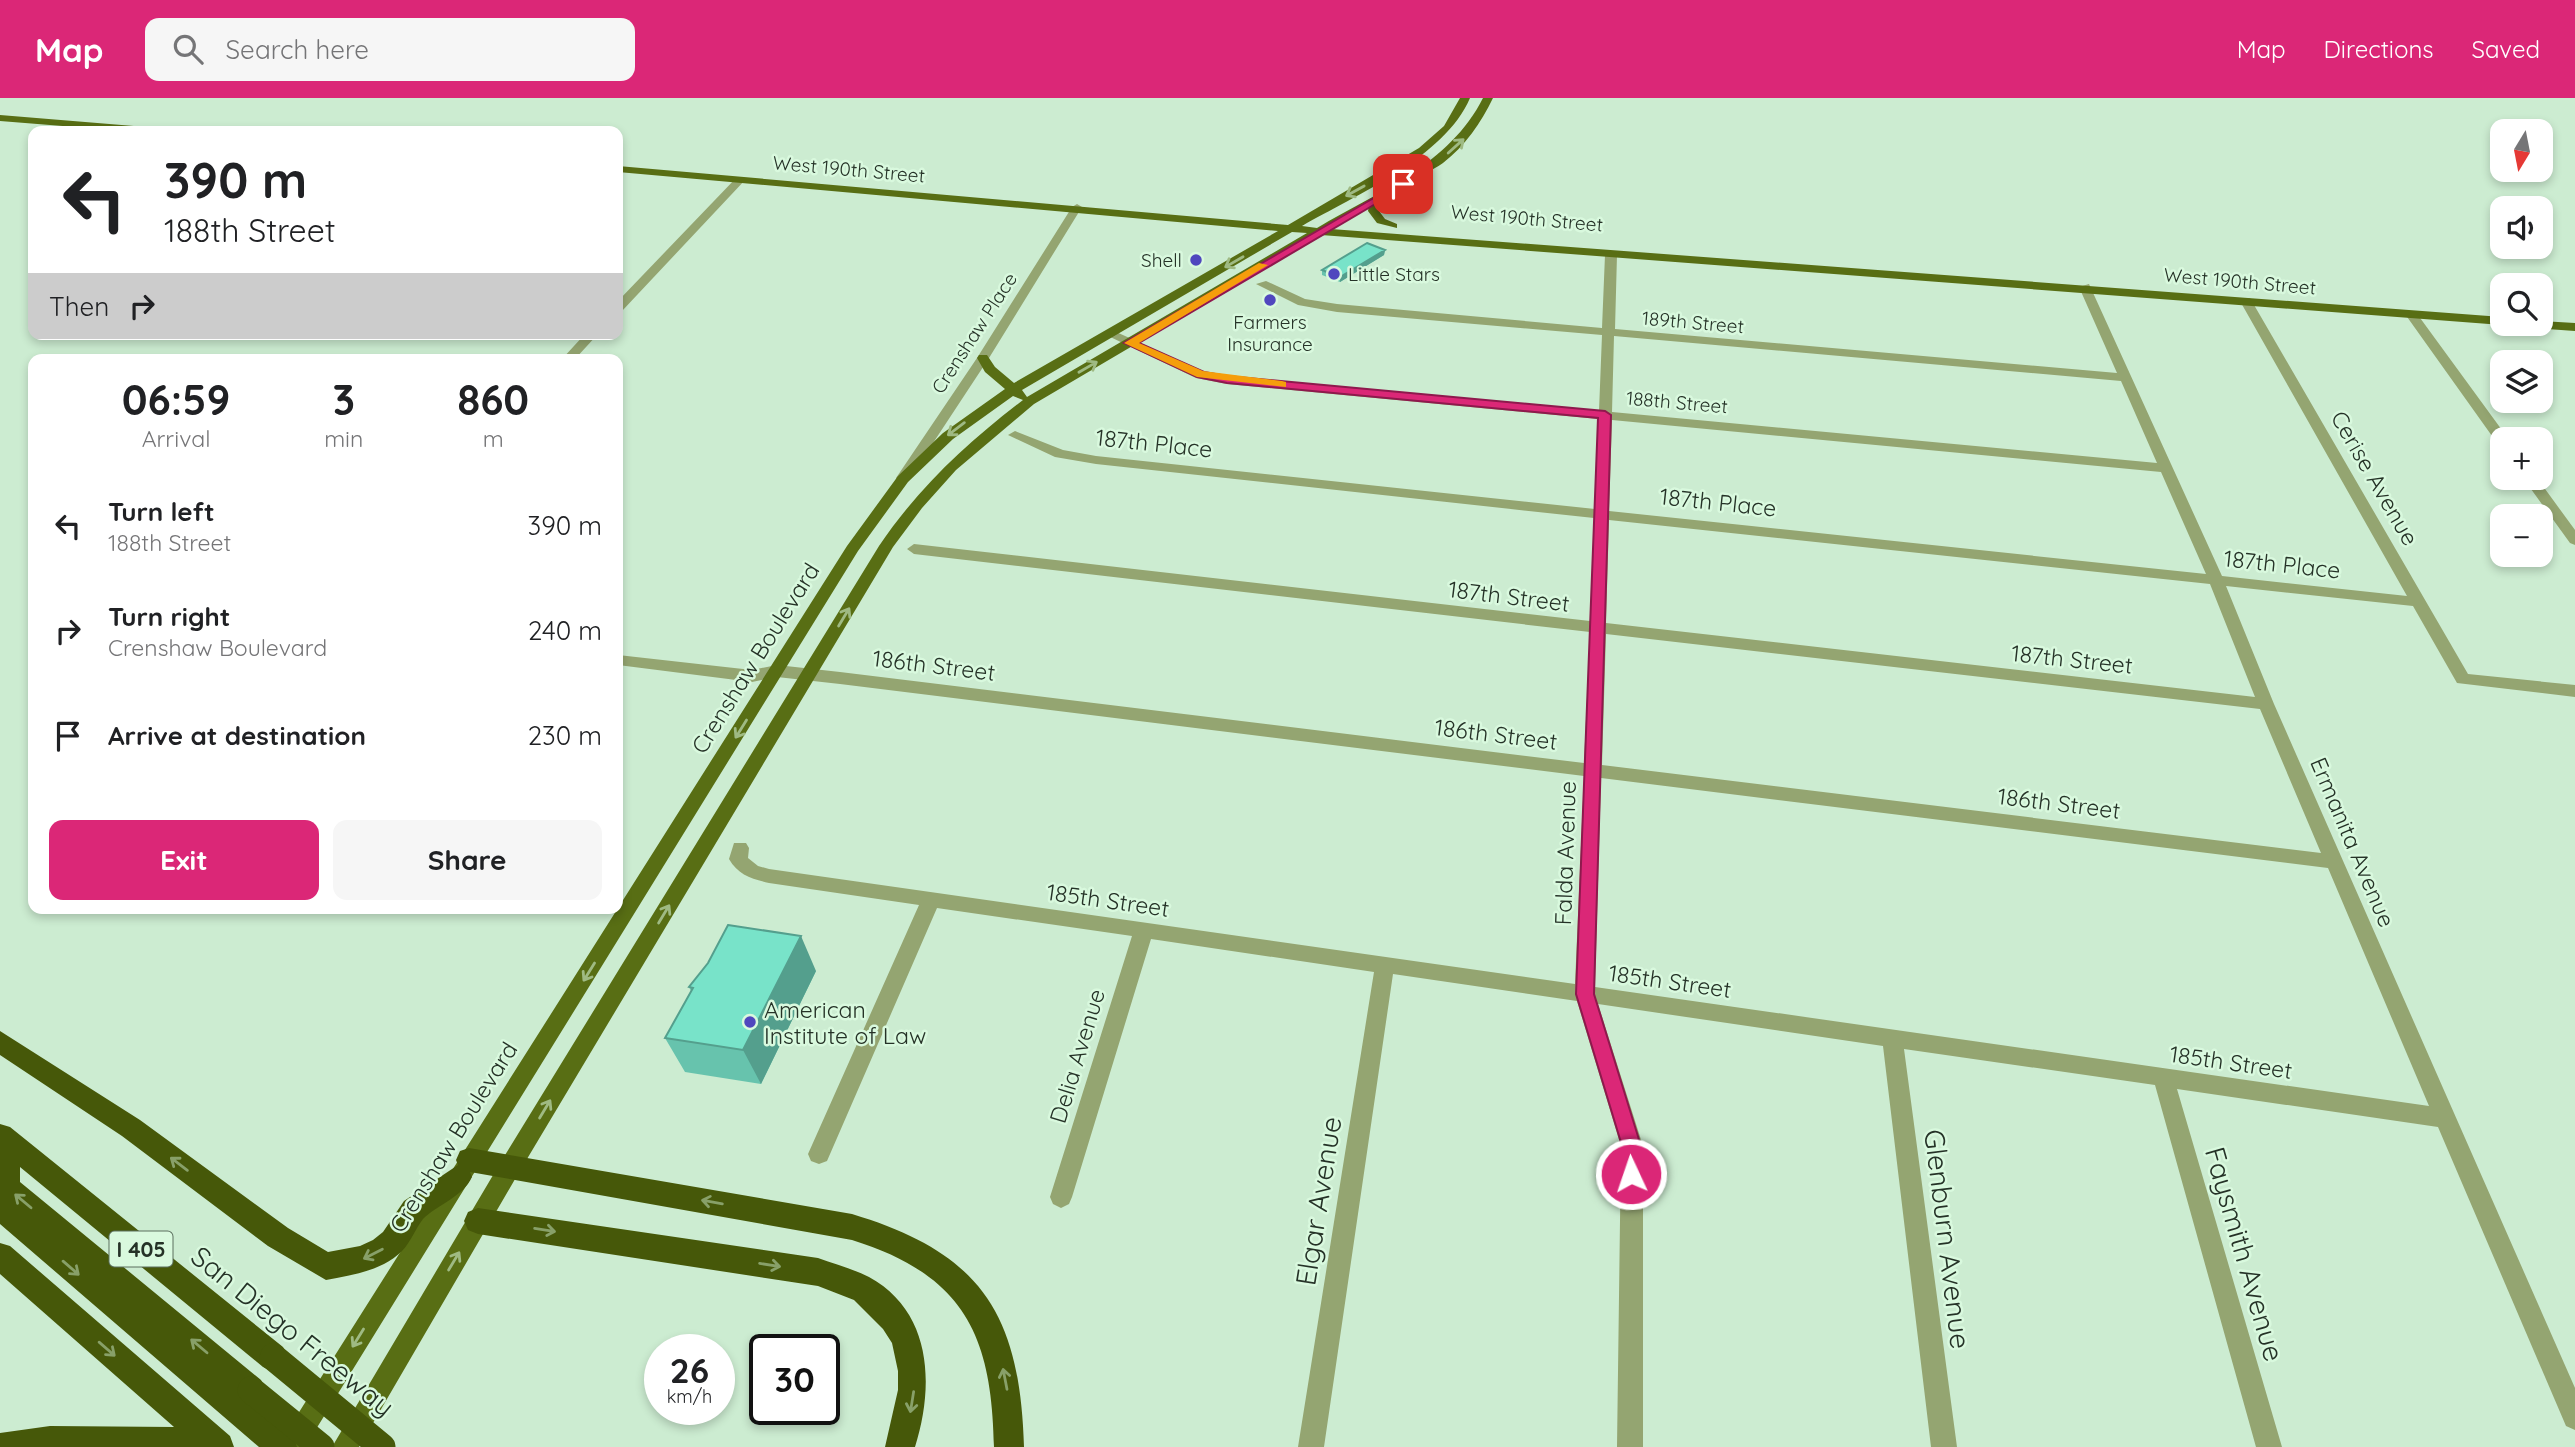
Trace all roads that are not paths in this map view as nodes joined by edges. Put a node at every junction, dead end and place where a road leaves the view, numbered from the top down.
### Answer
1 (1465, 98) edge
2 (1488, 98) edge
3 (0, 118) edge
4 (97, 126) edge
5 (623, 169) edge
6 (741, 179) junction
7 (1378, 198) junction
8 (1077, 207) junction
9 (1307, 219) junction
10 (1337, 222) junction
11 (1393, 226) junction
12 (1293, 228) junction
13 (1320, 231) junction
14 (1611, 254) junction
15 (1974, 279) junction
16 (1262, 284) dead end
17 (2085, 288) junction
18 (2246, 300) junction
19 (623, 303) edge
20 (2411, 314) junction
21 (2490, 320) edge
22 (2553, 325) edge
23 (2575, 327) edge
24 (1110, 334) junction
25 (1607, 334) junction
26 (586, 340) edge
27 (1130, 343) junction
28 (573, 354) edge
29 (984, 358) junction
30 (2126, 378) junction
31 (1012, 390) junction
32 (1029, 401) junction
33 (1605, 415) junction
34 (2493, 427) edge
35 (1015, 435) dead end
36 (2165, 468) junction
37 (903, 479) junction
38 (2539, 490) edge
39 (1601, 512) junction
40 (2575, 540) edge
41 (914, 549) dead end
42 (2216, 580) junction
43 (2420, 601) junction
44 (1597, 629) junction
45 (623, 661) edge
46 (777, 671) junction
47 (809, 675) junction
48 (2575, 691) edge
49 (2266, 704) junction
50 (1592, 771) junction
51 (740, 848) dead end
52 (2334, 862) junction
53 (931, 899) junction
54 (1144, 930) junction
55 (1385, 965) junction
56 (1585, 994) junction
57 (1892, 1038) junction
58 (0, 1042) edge
59 (2163, 1077) junction
60 (2445, 1118) junction
61 (4, 1137) edge
62 (819, 1154) dead end
63 (510, 1167) junction
64 (464, 1168) junction
65 (1061, 1197) dead end
66 (0, 1207) edge
67 (478, 1221) junction
68 (0, 1255) edge
69 (245, 1401) junction
70 (2575, 1417) edge
71 (216, 1445) edge
72 (2, 1447) edge
73 (282, 1447) edge
74 (289, 1447) edge
75 (321, 1447) edge
76 (345, 1447) edge
77 (382, 1447) edge
78 (900, 1447) edge
79 (1009, 1447) edge
80 (1311, 1447) edge
81 (1630, 1447) edge
82 (1944, 1447) edge
83 (2269, 1447) edge

1 -> 9 main road, Crenshaw Boulevard
7 -> 2 main road
3 - 4 main road
5 - 6 main road, West 190th Street
6 - 8 main road, West 190th Street
6 - 19 street
7 - 10 main road
7 - 11 main road
8 - 9 main road, West 190th Street
8 - 12 main road, West 190th Street
8 - 29 street, Crenshaw Place
9 - 10 main road, West 190th Street
9 - 12 main road, Crenshaw Boulevard
10 - 11 main road, West 190th Street
10 - 13 main road
11 - 15 main road, West 190th Street
12 - 13 main road, West 190th Street
12 -> 24 main road, Crenshaw Boulevard
13 - 14 main road, West 190th Street
13 - 27 main road
14 - 15 main road, West 190th Street
14 - 25 street, Falda Avenue
15 - 17 main road, West 190th Street
16 - 25 street, 189th Street
17 - 18 main road, West 190th Street
17 - 30 street, Ermanita Avenue
18 - 20 main road, West 190th Street
18 - 43 street, Cerise Avenue
20 - 21 main road, West 190th Street
20 - 34 street
22 - 23 main road
24 - 27 street, 188th Street
24 - 31 main road, Crenshaw Boulevard
25 - 30 street, 189th Street
25 - 33 street, Falda Avenue
26 - 28 street
32 -> 27 main road
27 - 33 street, 188th Street
29 - 31 main road
29 - 37 street, Crenshaw Place
30 - 36 street, Ermanita Avenue
31 - 32 main road
31 -> 37 main road, Crenshaw Boulevard
47 -> 32 main road
33 - 36 street, 188th Street
33 - 39 street, Falda Avenue
35 - 39 street, 187th Place
36 - 42 street, Ermanita Avenue
37 - 46 main road, Crenshaw Boulevard
38 - 40 street
39 - 42 street, 187th Place
39 - 44 street, Falda Avenue
41 - 44 street, 187th Street
42 - 43 street, 187th Place
42 - 49 street, Ermanita Avenue
43 - 48 street, Cerise Avenue
44 - 49 street, 187th Street
44 - 50 street, Falda Avenue
45 - 46 street, 186th Street
46 - 47 street, 186th Street
46 -> 64 main road, Crenshaw Boulevard
47 - 50 street, 186th Street
63 -> 47 main road
49 - 52 street, Ermanita Avenue
50 - 52 street, 186th Street
50 - 56 street, Falda Avenue
51 - 53 street, 185th Street
52 - 60 street, Ermanita Avenue
53 - 54 street, 185th Street
53 - 62 street
54 - 55 street, 185th Street
54 - 65 street, Delia Avenue
55 - 56 street, 185th Street
55 - 80 street, Elgar Avenue
56 - 57 street, 185th Street
56 - 81 street, Falda Avenue
57 - 59 street, 185th Street
57 - 82 street, Glenburn Avenue
64 -> 58 highway
59 - 60 street, 185th Street
59 - 83 street, Faysmith Avenue
60 - 70 street, Ermanita Avenue
69 -> 61 highway
61 - 77 highway, San Diego Freeway / I 405, bridge
63 - 64 highway
63 - 67 main road
79 -> 63 highway
64 -> 74 main road, Crenshaw Boulevard
66 -> 69 highway
76 -> 67 main road
67 -> 78 highway
68 -> 71 highway
69 - 73 highway
69 - 75 highway, bridge
71 - 72 highway

